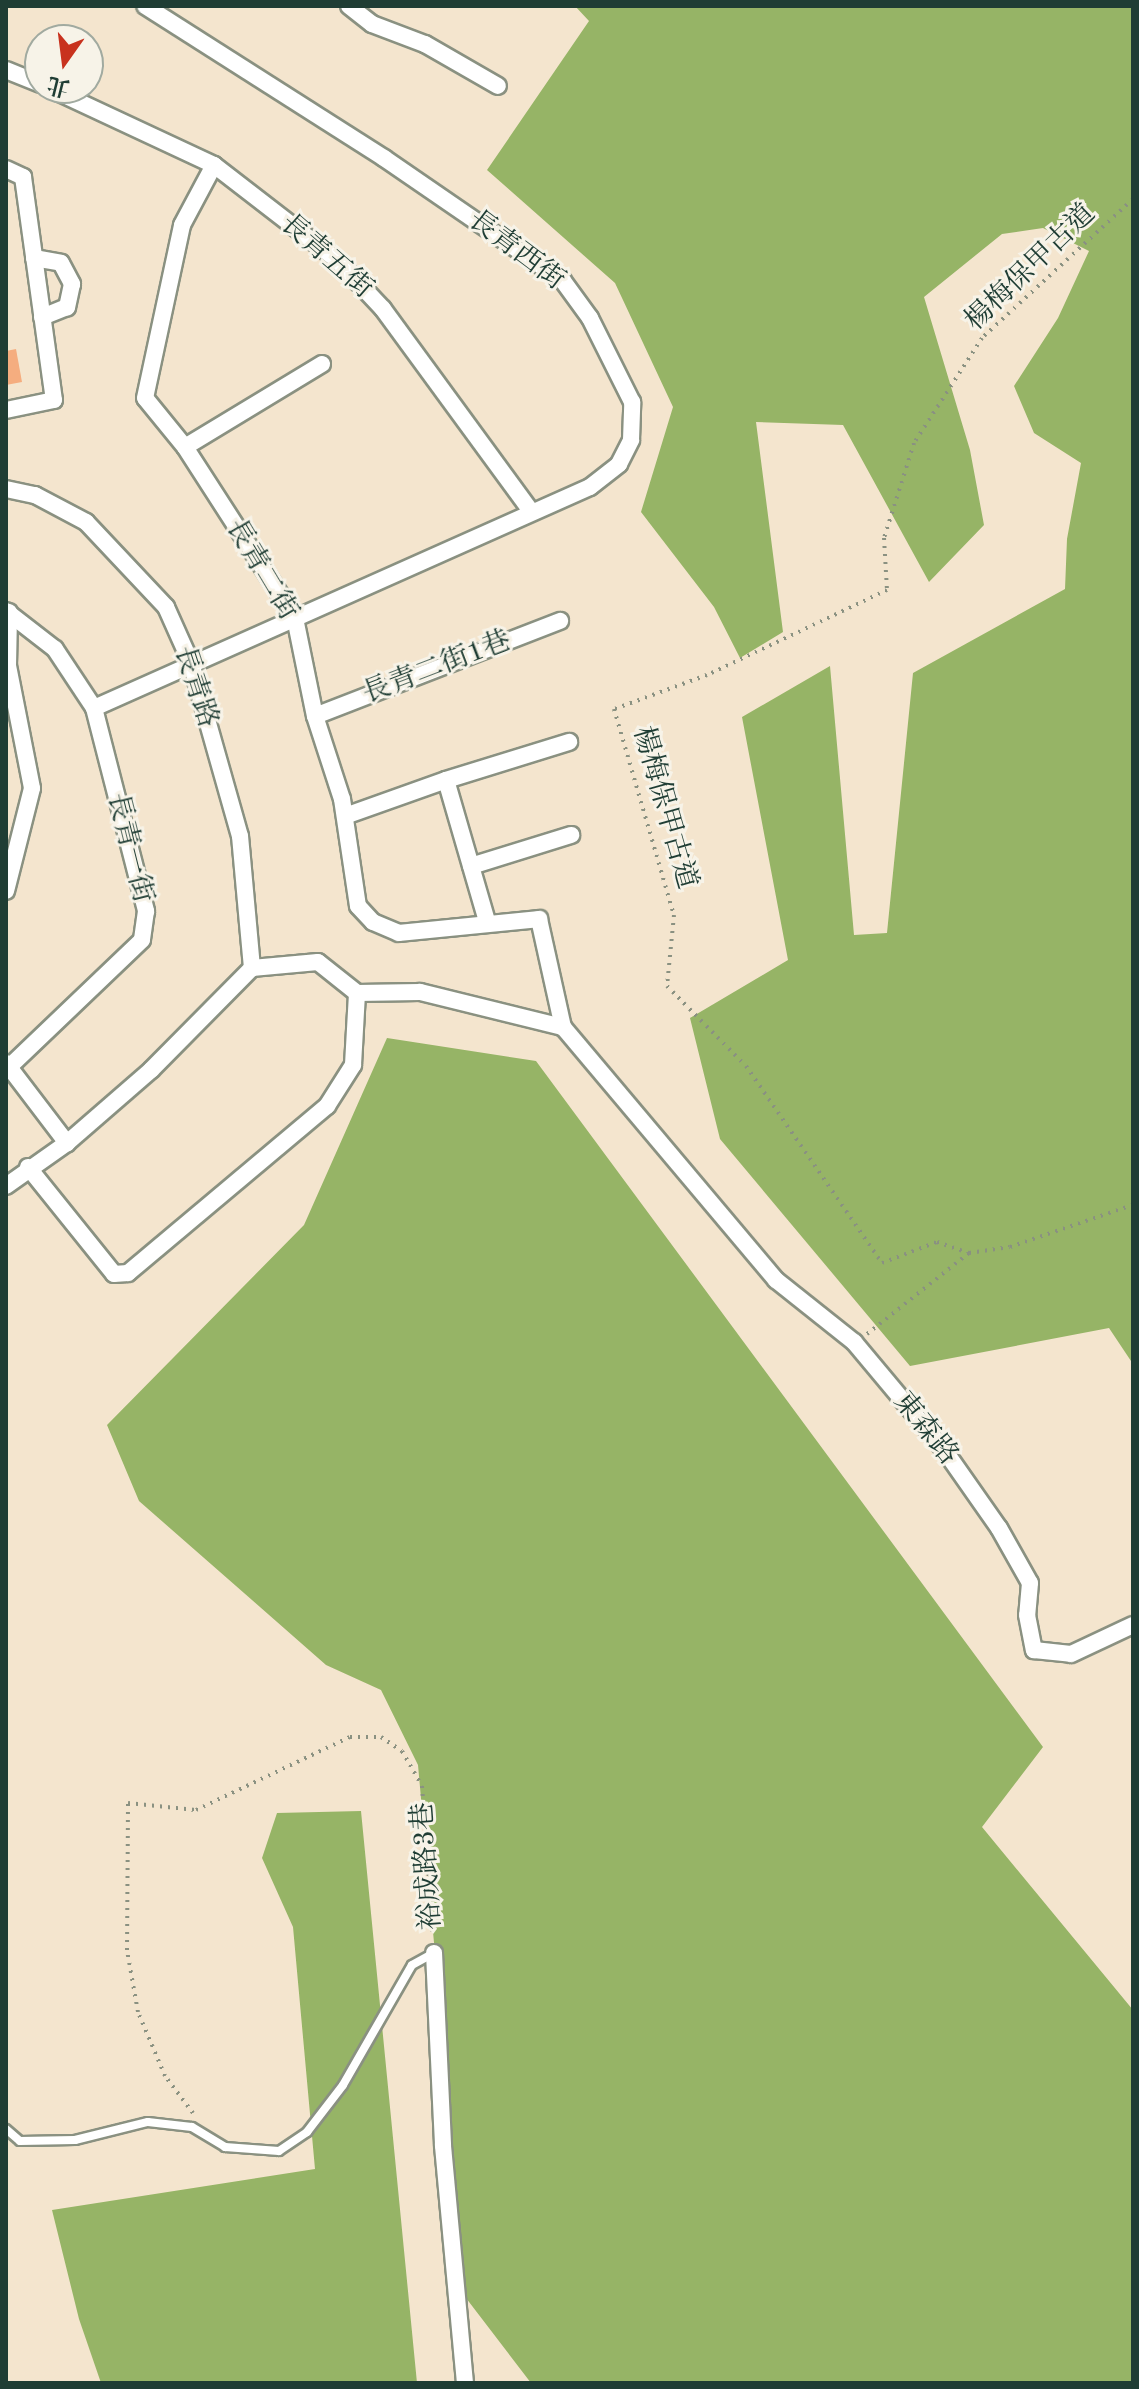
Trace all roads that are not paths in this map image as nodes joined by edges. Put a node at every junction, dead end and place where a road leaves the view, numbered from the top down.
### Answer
1 (145, 6) edge
2 (349, 6) edge
3 (498, 86) dead end
4 (83, 104) edge
5 (214, 165) junction
6 (6, 169) edge
7 (34, 258) junction
8 (42, 317) junction
9 (322, 364) dead end
10 (6, 410) edge
11 (185, 447) junction
12 (6, 489) edge
13 (530, 510) junction
14 (7, 611) edge
15 (295, 618) junction
16 (560, 621) dead end
17 (191, 663) junction
18 (94, 708) junction
19 (315, 716) junction
20 (569, 742) dead end
21 (446, 780) junction
22 (345, 816) junction
23 (571, 835) dead end
24 (471, 866) junction
25 (6, 891) edge
26 (487, 921) junction
27 (252, 968) junction
28 (357, 993) junction
29 (563, 1027) junction
30 (8, 1065) edge
31 (67, 1143) junction
32 (28, 1167) junction
33 (6, 1186) edge
34 (1133, 1625) edge
35 (434, 1953) joint
36 (6, 2129) edge
37 (465, 2383) edge

1 - 13 street, 長青西街
2 - 3 street
4 - 5 street, 長青五街
5 - 11 street, 長青二街
5 - 13 street, 長青五街
6 - 7 street
7 - 8 street
7 - 8 street
8 - 10 street
9 - 11 street
11 - 15 street, 長青二街
12 - 17 street, 長青路
13 - 15 street, 長青西街
14 - 18 street, 長青一街
14 - 25 street
15 - 17 street, 長青西街
15 - 19 street, 長青二街
16 - 19 street, 長青二街1巷
17 - 18 street, 長青西街
17 - 27 street, 長青路
18 - 30 street, 長青一街
19 - 22 street, 長青二街
20 - 21 street
21 - 22 street
21 - 24 street
22 - 26 street, 長青二街
23 - 24 street
24 - 26 street
26 - 29 street
27 - 28 street
27 - 31 street
28 - 29 street
28 - 32 street
29 - 34 street, 東森路
30 - 31 street
31 - 32 street
32 - 33 street
35 - 36 lane
35 - 37 street, 裕成路3巷

